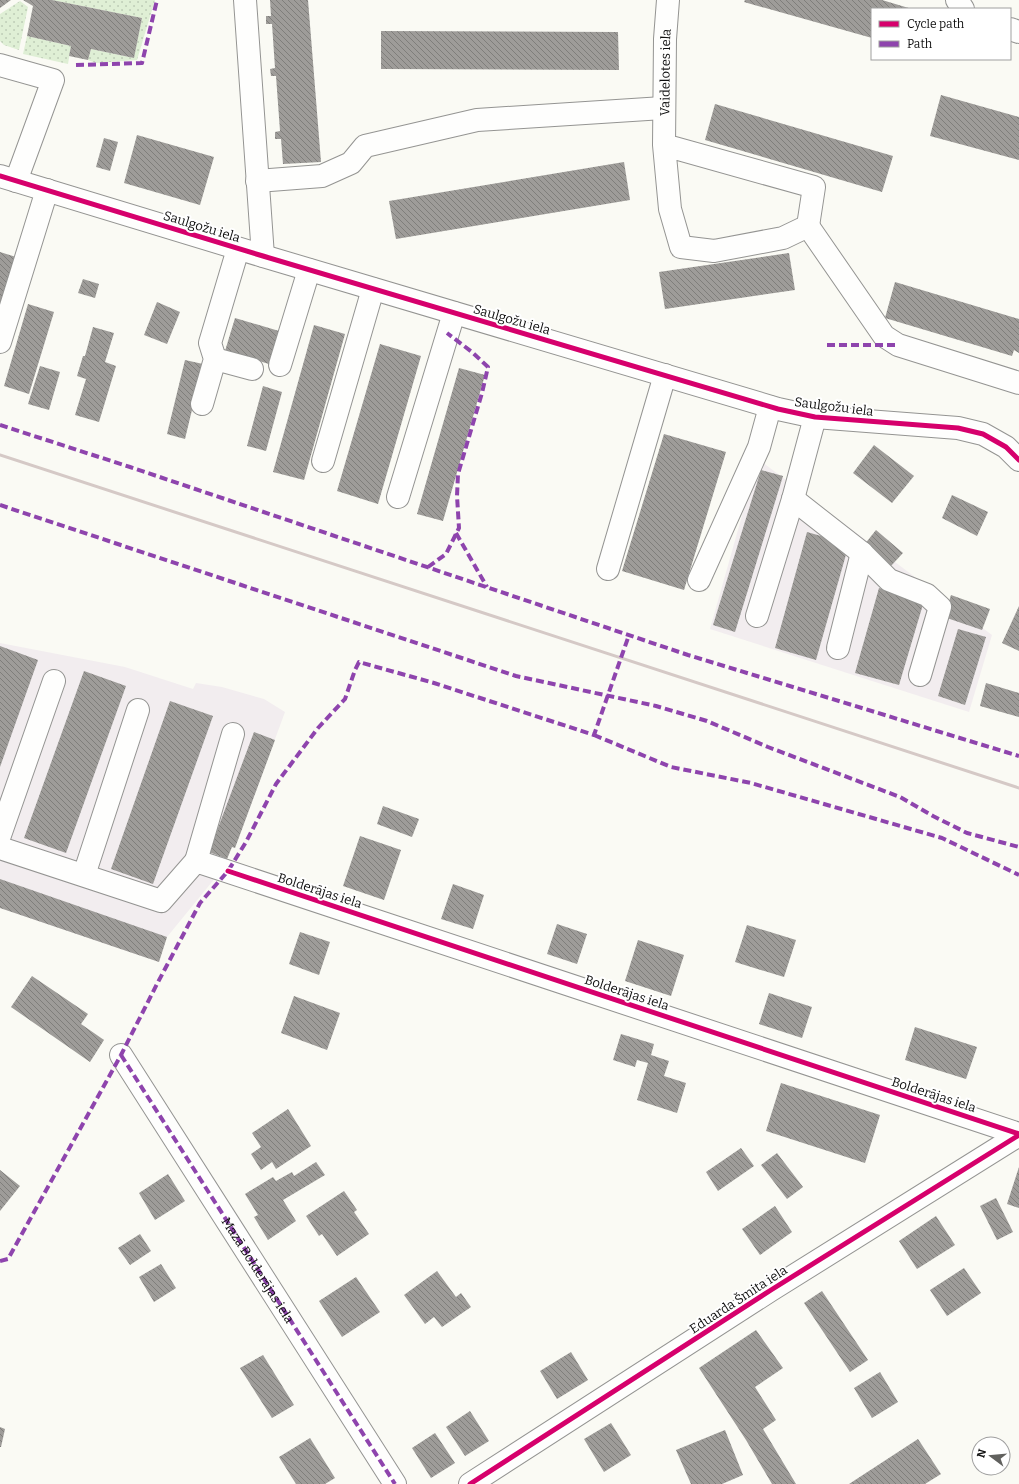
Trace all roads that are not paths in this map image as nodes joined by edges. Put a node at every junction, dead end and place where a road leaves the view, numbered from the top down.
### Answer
1 (245, 0) edge
2 (668, 0) edge
3 (0, 65) edge
4 (663, 108) junction
5 (664, 145) junction
6 (8, 178) edge
7 (258, 181) junction
8 (47, 190) junction
9 (808, 226) junction
10 (238, 249) junction
11 (263, 256) junction
12 (309, 270) junction
13 (373, 289) junction
14 (454, 313) junction
15 (0, 342) edge
16 (215, 359) junction
17 (280, 365) dead end
18 (252, 369) dead end
19 (665, 376) junction
20 (1019, 384) edge
21 (202, 404) dead end
22 (770, 407) junction
23 (815, 417) junction
24 (1019, 460) edge
25 (324, 461) dead end
26 (398, 497) dead end
27 (793, 499) junction
28 (862, 553) junction
29 (608, 569) dead end
30 (699, 580) dead end
31 (757, 616) dead end
32 (838, 648) dead end
33 (920, 675) dead end
34 (54, 681) dead end
35 (138, 710) dead end
36 (233, 734) dead end
37 (0, 835) edge
38 (0, 848) edge
39 (196, 861) junction
40 (84, 875) junction
41 (121, 1055) dead end
42 (1019, 1135) edge
43 (395, 1484) edge
44 (470, 1484) edge

1 - 7 street
2 - 4 street, Vaidelotes iela
3 - 6 street
4 - 5 street, Vaidelotes iela
4 - 7 street
5 - 9 street
5 - 9 street, Vaidelotes iela
6 - 8 street, Saulgožu iela
7 - 11 street
8 - 10 street, Saulgožu iela
8 - 15 street
9 - 20 street
10 - 11 street, Saulgožu iela
10 - 16 street
11 - 12 street, Saulgožu iela
12 - 13 street, Saulgožu iela
12 - 17 street
13 - 14 street, Saulgožu iela
13 - 25 street
14 - 19 street, Saulgožu iela
14 - 26 street
16 - 18 street
16 - 21 street
19 - 22 street, Saulgožu iela
19 - 29 street
22 - 23 street, Saulgožu iela
22 - 30 street
23 - 24 street, Saulgožu iela
23 - 27 street
27 - 28 street
27 - 31 street
28 - 32 street
28 - 33 street
34 - 37 street
35 - 40 street
36 - 39 street
38 - 40 street
39 - 40 street
39 - 42 street, Bolderājas iela
41 - 43 street, Mazā Bolderājas iela
42 - 44 street, Eduarda Šmita iela

